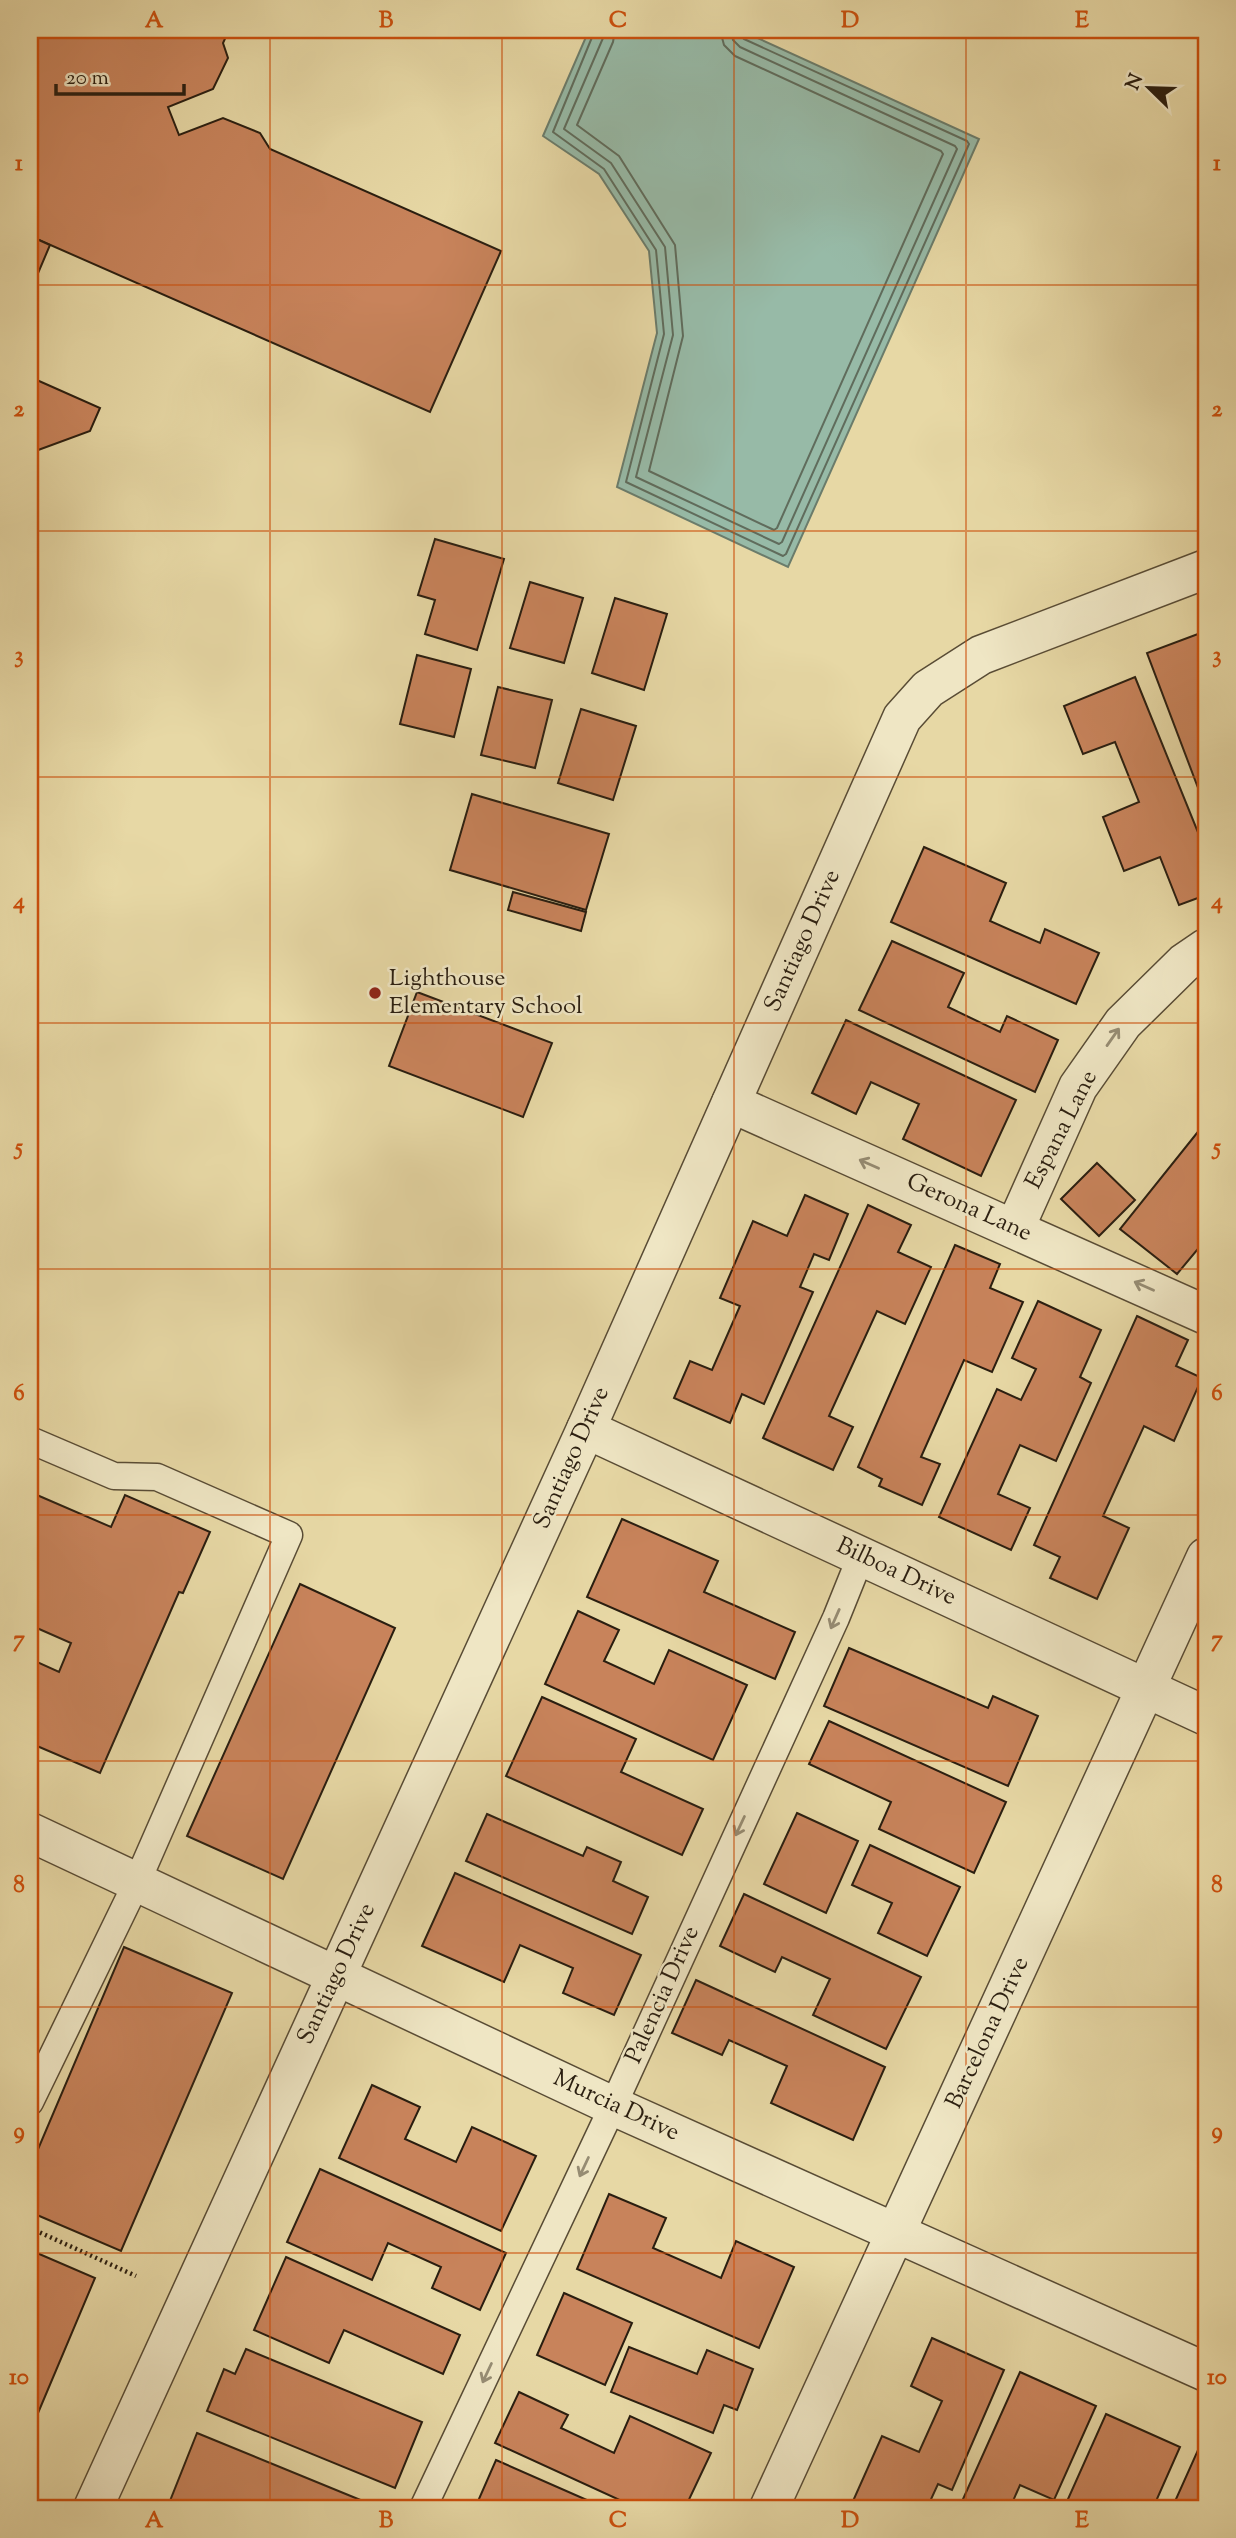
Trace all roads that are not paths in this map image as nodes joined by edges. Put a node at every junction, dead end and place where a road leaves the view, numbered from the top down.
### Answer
1 (1206, 569) edge
2 (1206, 948) edge
3 (731, 1103) junction
4 (1015, 1228) junction
5 (1206, 1314) edge
6 (586, 1429) junction
7 (30, 1440) edge
8 (862, 1556) junction
9 (1206, 1557) edge
10 (1147, 1688) junction
11 (1206, 1716) edge
12 (30, 1832) edge
13 (137, 1882) junction
14 (336, 1976) junction
15 (30, 2102) edge
16 (613, 2106) junction
17 (897, 2233) junction
18 (1206, 2372) edge
19 (93, 2508) edge
20 (423, 2508) edge
21 (769, 2508) edge

1 - 3 street, Santiago Drive
4 -> 2 street, Espana Lane
4 -> 3 street, Gerona Lane
3 - 6 street, Santiago Drive
5 -> 4 street, Gerona Lane
6 - 8 street, Bilboa Drive
6 - 14 street, Santiago Drive
7 - 13 lane
8 - 10 street, Bilboa Drive
8 -> 16 lane, Palencia Drive
9 - 10 street, Barcelona Drive
10 - 11 street, Bilboa Drive
10 - 17 street, Barcelona Drive
12 - 13 street, Murcia Drive
13 - 14 street, Murcia Drive
13 - 15 lane
14 - 16 street, Murcia Drive
14 - 19 street, Santiago Drive
16 - 17 street, Murcia Drive
16 -> 20 lane, Palencia Drive
17 - 18 street, Murcia Drive
17 - 21 street, Barcelona Drive

